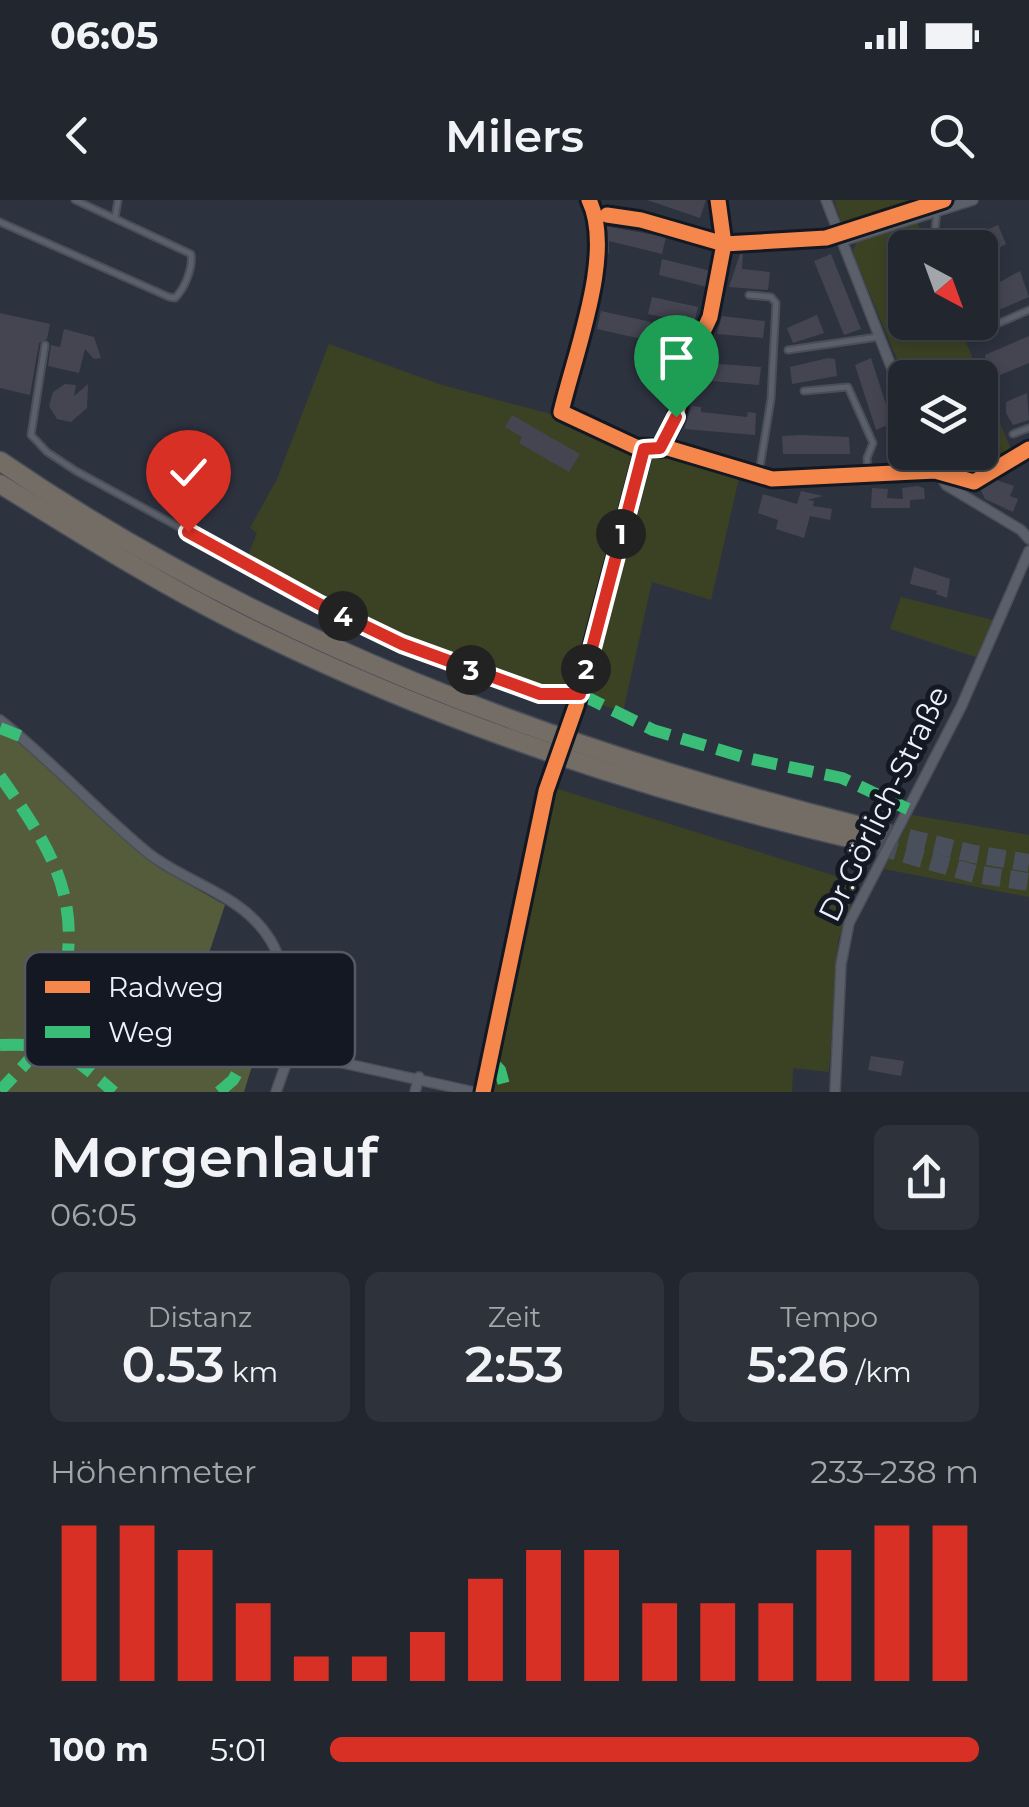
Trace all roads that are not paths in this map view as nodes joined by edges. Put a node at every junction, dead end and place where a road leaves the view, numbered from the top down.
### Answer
1 (75, 200) edge
2 (118, 200) edge
3 (589, 200) edge
4 (826, 200) edge
5 (973, 200) edge
6 (938, 208) junction
7 (115, 218) junction
8 (0, 222) edge
9 (935, 230) edge
10 (842, 241) junction
11 (748, 295) dead end
12 (1029, 310) edge
13 (998, 324) edge
14 (878, 337) junction
15 (46, 345) dead end
16 (788, 350) dead end
17 (888, 361) edge
18 (804, 390) dead end
19 (1029, 428) edge
20 (1012, 434) dead end
21 (1029, 448) edge
22 (644, 449) junction
23 (0, 462) edge
24 (935, 472) junction
25 (868, 474) junction
26 (759, 475) junction
27 (974, 482) junction
28 (0, 484) edge
29 (966, 500) junction
30 (1025, 528) edge
31 (1029, 539) edge
32 (1029, 551) edge
33 (580, 694) junction
34 (0, 720) edge
35 (274, 952) edge
36 (355, 1065) edge
37 (285, 1067) edge
38 (418, 1077) junction
39 (276, 1092) edge
40 (415, 1092) edge
41 (474, 1092) edge
42 (484, 1092) edge
43 (835, 1092) edge

1 - 7 lane
2 - 7 lane
3 - 22 street
4 - 10 street
5 - 6 street
6 - 9 lane
6 - 10 street
7 - 8 lane
10 - 14 street
11 - 26 lane
12 - 13 lane
14 - 16 lane
14 - 17 street
15 - 33 lane
18 - 25 lane
19 - 20 lane
21 - 27 street
22 - 26 street
22 - 33 street
23 - 28 highway
24 - 25 street
24 - 27 street
24 - 29 street
25 - 26 street
27 - 29 street
29 - 30 street
30 - 31 street
32 - 43 street, Dr.Görlich-Straße
33 - 42 street, bridge
34 - 35 street
36 - 38 street
37 - 39 street
38 - 40 street
38 - 41 street

